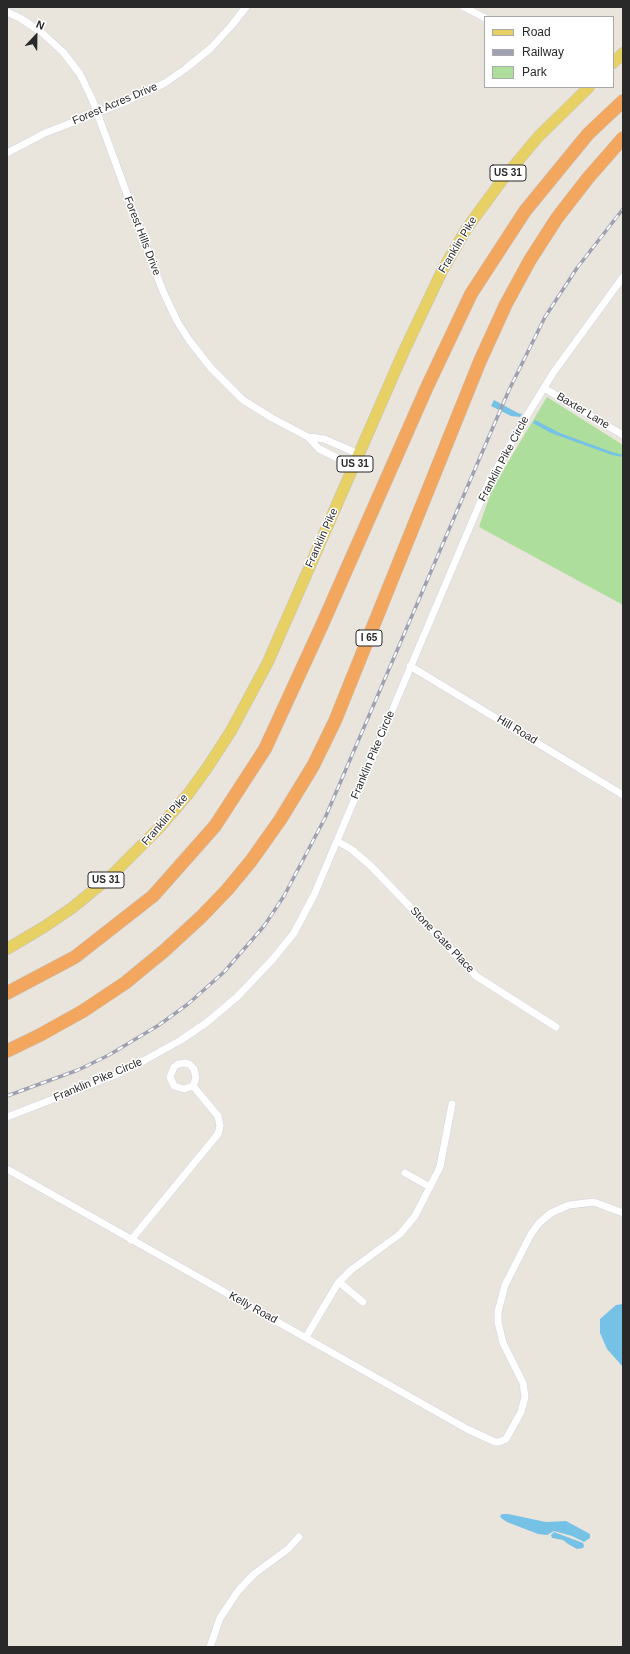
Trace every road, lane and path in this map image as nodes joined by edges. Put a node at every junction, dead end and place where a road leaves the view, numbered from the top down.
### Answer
1 (246, 7) edge
2 (464, 7) edge
3 (7, 12) edge
4 (484, 17) edge
5 (623, 53) edge
6 (614, 62) edge
7 (588, 88) edge
8 (623, 101) edge
9 (97, 113) junction
10 (623, 138) edge
11 (7, 153) edge
12 (623, 277) edge
13 (544, 388) junction
14 (623, 435) edge
15 (308, 437) junction
16 (359, 454) junction
17 (354, 466) junction
18 (410, 666) junction
19 (623, 795) edge
20 (337, 841) junction
21 (7, 949) edge
22 (7, 993) edge
23 (556, 1027) dead end
24 (7, 1051) edge
25 (193, 1086) dead end
26 (452, 1104) dead end
27 (7, 1117) edge
28 (7, 1169) edge
29 (405, 1173) dead end
30 (430, 1187) junction
31 (623, 1213) edge
32 (131, 1240) junction
33 (339, 1282) junction
34 (363, 1302) dead end
35 (306, 1337) junction
36 (299, 1537) dead end
37 (210, 1647) edge

1 - 9 street, Forest Acres Drive
2 - 4 street
3 - 9 street, Forest Hills Drive
5 - 6 main road
7 - 16 main road, Franklin Pike / US 31
8 - 22 highway
9 - 11 street, Forest Acres Drive
9 - 15 street, Forest Hills Drive
10 - 24 highway, I 65
12 - 13 street, Franklin Pike Circle
13 - 14 street, Baxter Lane
13 - 18 street, Franklin Pike Circle
15 - 16 street, Forest Hills Drive
15 - 17 street, Forest Hills Drive
16 - 17 main road, Franklin Pike / US 31
17 - 21 main road, Franklin Pike / US 31
18 - 19 street, Hill Road
18 - 20 street, Franklin Pike Circle
20 - 23 street, Stone Gate Place
20 - 27 street, Franklin Pike Circle
25 - 32 street
26 - 30 street
28 - 32 street, Kelly Road
29 - 30 street
30 - 33 street
31 - 35 street, Kelly Road
32 - 35 street, Kelly Road
33 - 34 street
33 - 35 street
36 - 37 street

